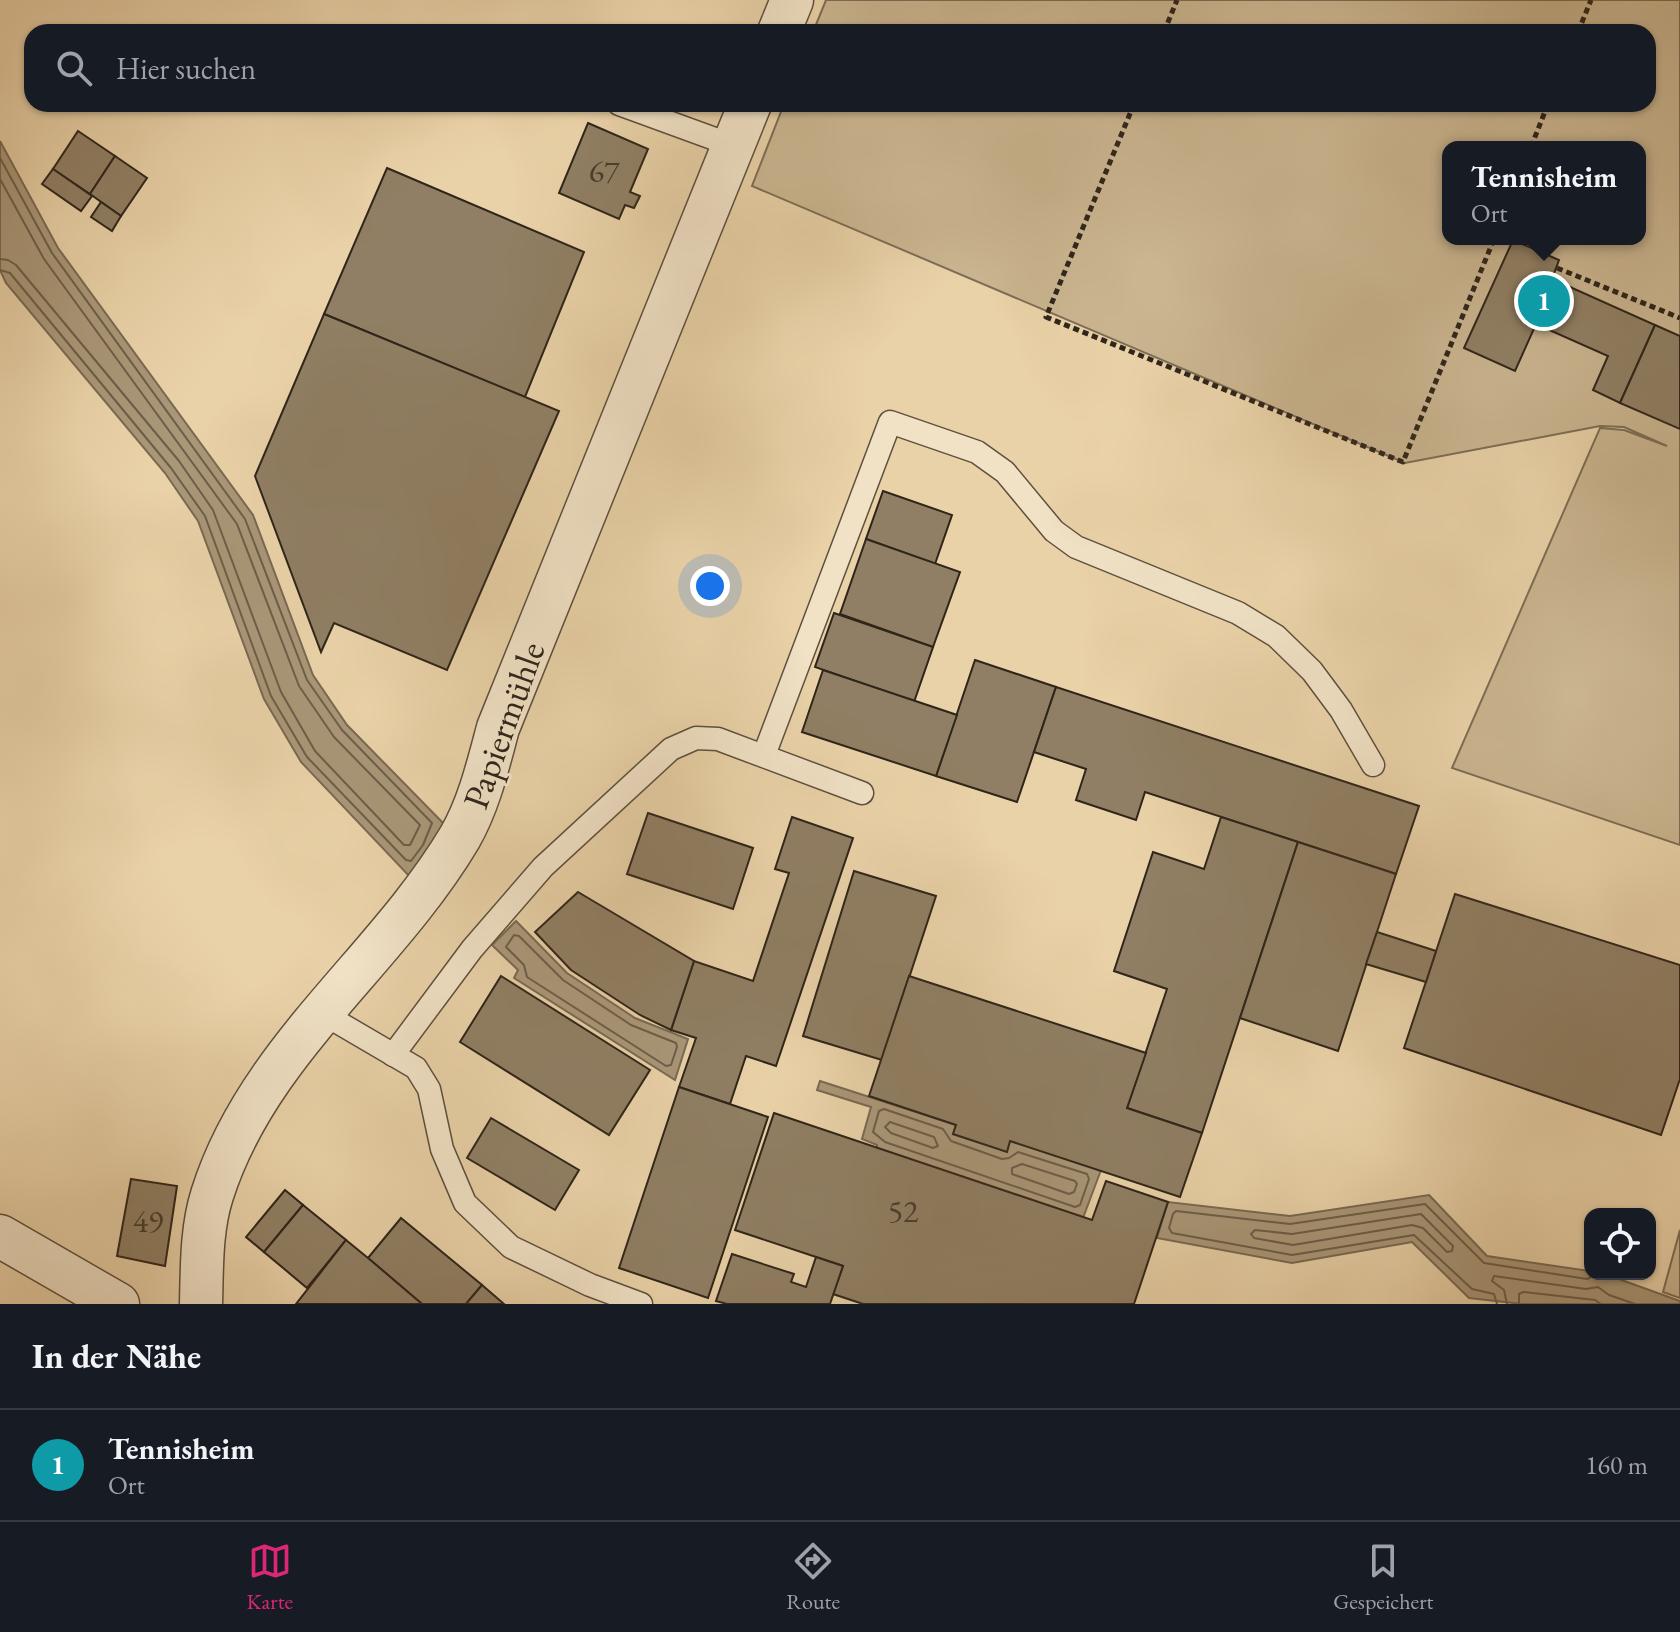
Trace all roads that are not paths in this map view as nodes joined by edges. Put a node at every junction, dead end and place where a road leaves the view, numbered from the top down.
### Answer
1 (792, 0) edge
2 (782, 24) edge
3 (641, 112) edge
4 (747, 112) edge
5 (734, 146) junction
6 (764, 755) junction
7 (1373, 765) dead end
8 (862, 793) dead end
9 (322, 1013) junction
10 (393, 1055) junction
11 (0, 1236) edge
12 (118, 1304) edge
13 (201, 1304) edge
14 (641, 1304) edge

1 - 2 street
3 - 5 lane
4 - 5 street, Papiermühle
5 - 9 street, Papiermühle
6 - 7 lane
6 - 8 lane
6 - 10 lane
9 - 10 lane
9 - 13 street, Papiermühle
10 - 14 lane
11 - 12 street

